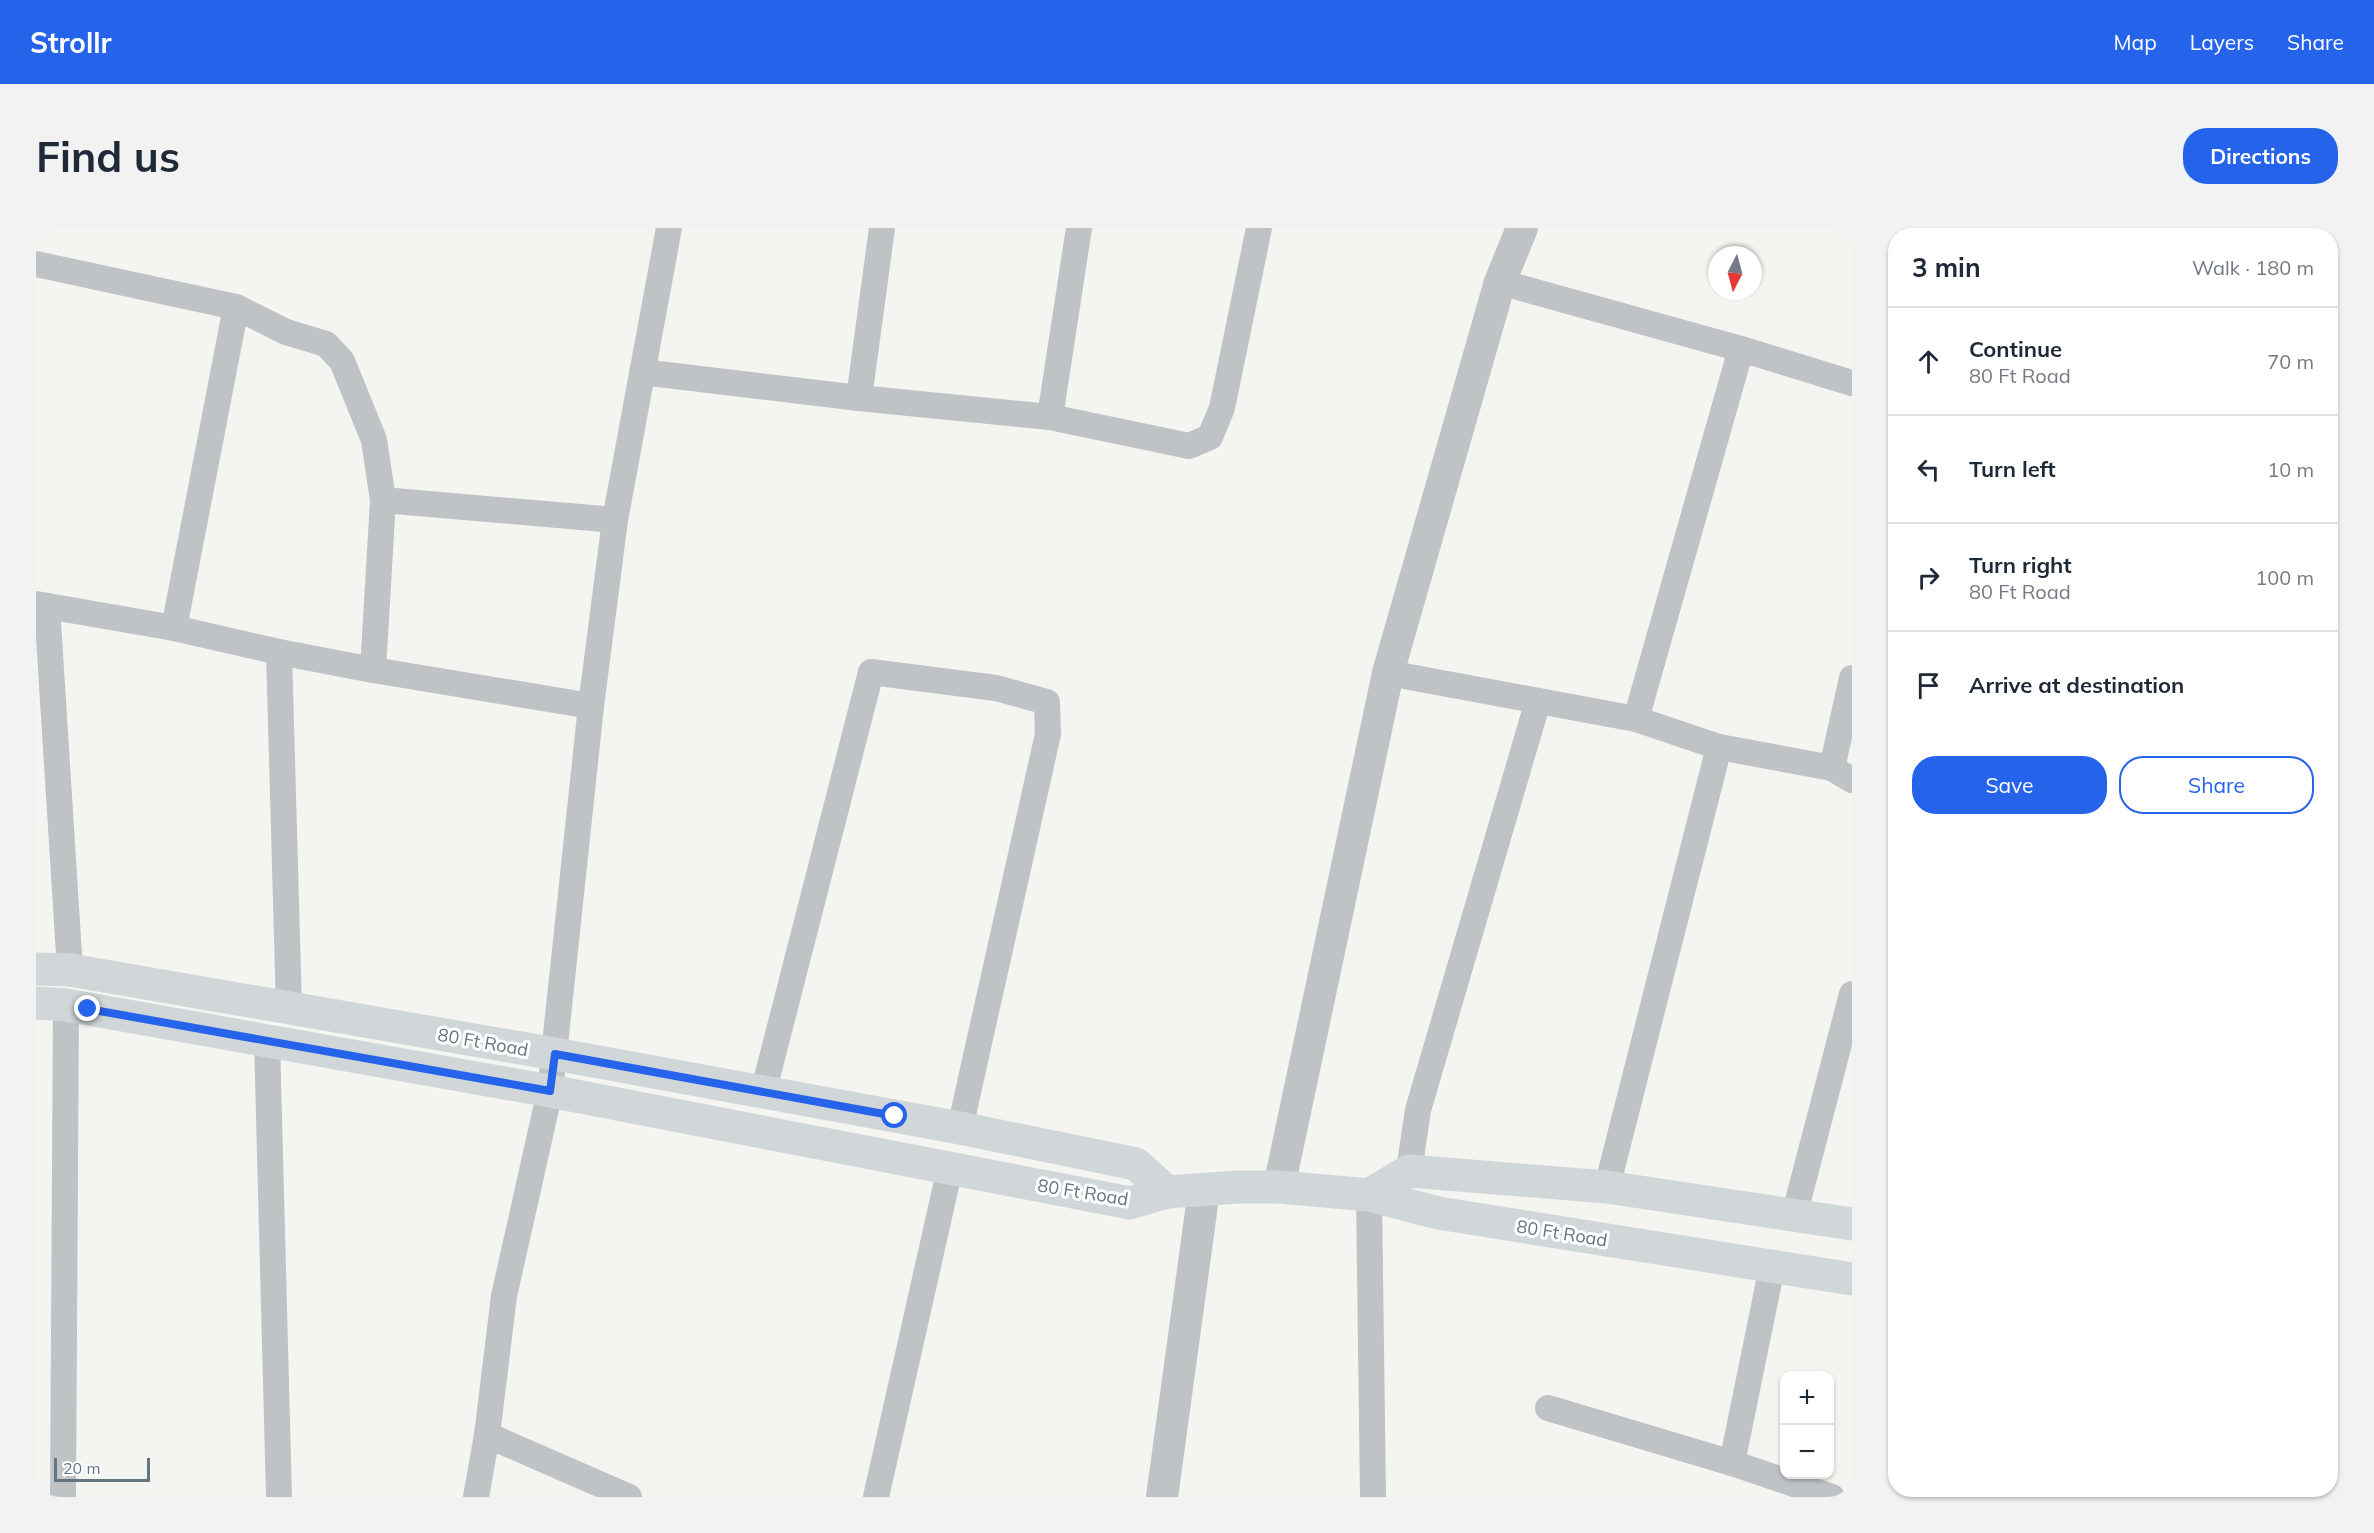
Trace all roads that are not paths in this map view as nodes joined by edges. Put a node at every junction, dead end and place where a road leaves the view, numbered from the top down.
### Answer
1 (669, 228) edge
2 (882, 228) edge
3 (1079, 228) edge
4 (1260, 228) edge
5 (1522, 228) edge
6 (36, 264) edge
7 (1500, 282) junction
8 (236, 307) junction
9 (1741, 350) junction
10 (642, 372) junction
11 (1852, 383) edge
12 (858, 398) junction
13 (1050, 417) junction
14 (383, 500) junction
15 (615, 520) junction
16 (42, 605) edge
17 (174, 628) junction
18 (279, 652) junction
19 (373, 670) junction
20 (1388, 673) junction
21 (1852, 678) edge
22 (1538, 701) junction
23 (591, 706) junction
24 (1636, 719) junction
25 (1719, 747) junction
26 (1842, 774) edge
27 (36, 969) edge
28 (70, 970) junction
29 (1852, 994) edge
30 (51, 1004) edge
31 (289, 1009) junction
32 (267, 1041) junction
33 (555, 1054) junction
34 (550, 1091) junction
35 (763, 1093) junction
36 (960, 1128) junction
37 (950, 1168) junction
38 (1409, 1171) junction
39 (1279, 1187) junction
40 (1606, 1187) junction
41 (1204, 1190) junction
42 (1167, 1192) junction
43 (1369, 1195) junction
44 (1794, 1216) junction
45 (1852, 1224) edge
46 (1772, 1267) junction
47 (1852, 1279) edge
48 (1548, 1408) dead end
49 (487, 1435) junction
50 (1732, 1463) junction
51 (1164, 1496) edge
52 (63, 1497) edge
53 (279, 1497) edge
54 (476, 1497) edge
55 (629, 1497) edge
56 (876, 1497) edge
57 (1373, 1497) edge
58 (1832, 1497) edge

1 - 10 street
2 - 12 street
3 - 13 street
4 - 13 street
5 - 7 street
6 - 8 street
7 - 9 street
7 - 20 street
8 - 14 street
8 - 17 street
9 - 11 street
9 - 24 street
10 - 12 street
10 - 15 street
12 - 13 street
14 - 15 street
14 - 19 street
15 - 23 street
16 - 17 street
16 - 28 street
17 - 18 street
18 - 19 street
18 - 31 street
19 - 23 street
20 - 22 street
20 - 39 street
21 - 26 street
22 - 24 street
22 - 38 street
23 - 33 street
24 - 25 street
25 - 26 street
25 - 40 street
27 - 28 main road, 80 Ft Road
28 - 31 main road, 80 Ft Road
29 - 44 street
30 - 32 main road, 80 Ft Road
30 - 52 street
31 - 33 main road, 80 Ft Road
32 - 34 main road, 80 Ft Road
32 - 53 street
33 - 34 street
33 - 35 main road, 80 Ft Road
34 - 37 main road, 80 Ft Road
34 - 49 street
35 - 36 main road, 80 Ft Road
35 - 36 street
36 - 42 main road, 80 Ft Road
37 - 42 main road, 80 Ft Road
37 - 56 street
38 - 40 main road
38 - 43 main road
39 - 41 main road, 80 Ft Road
39 - 43 main road, 80 Ft Road
40 - 44 main road
41 - 42 main road, 80 Ft Road
41 - 51 street
43 - 46 main road, 80 Ft Road
43 - 57 street
44 - 45 main road
46 - 47 main road, 80 Ft Road
46 - 50 street
48 - 50 street
49 - 54 street
49 - 55 street
50 - 58 street

